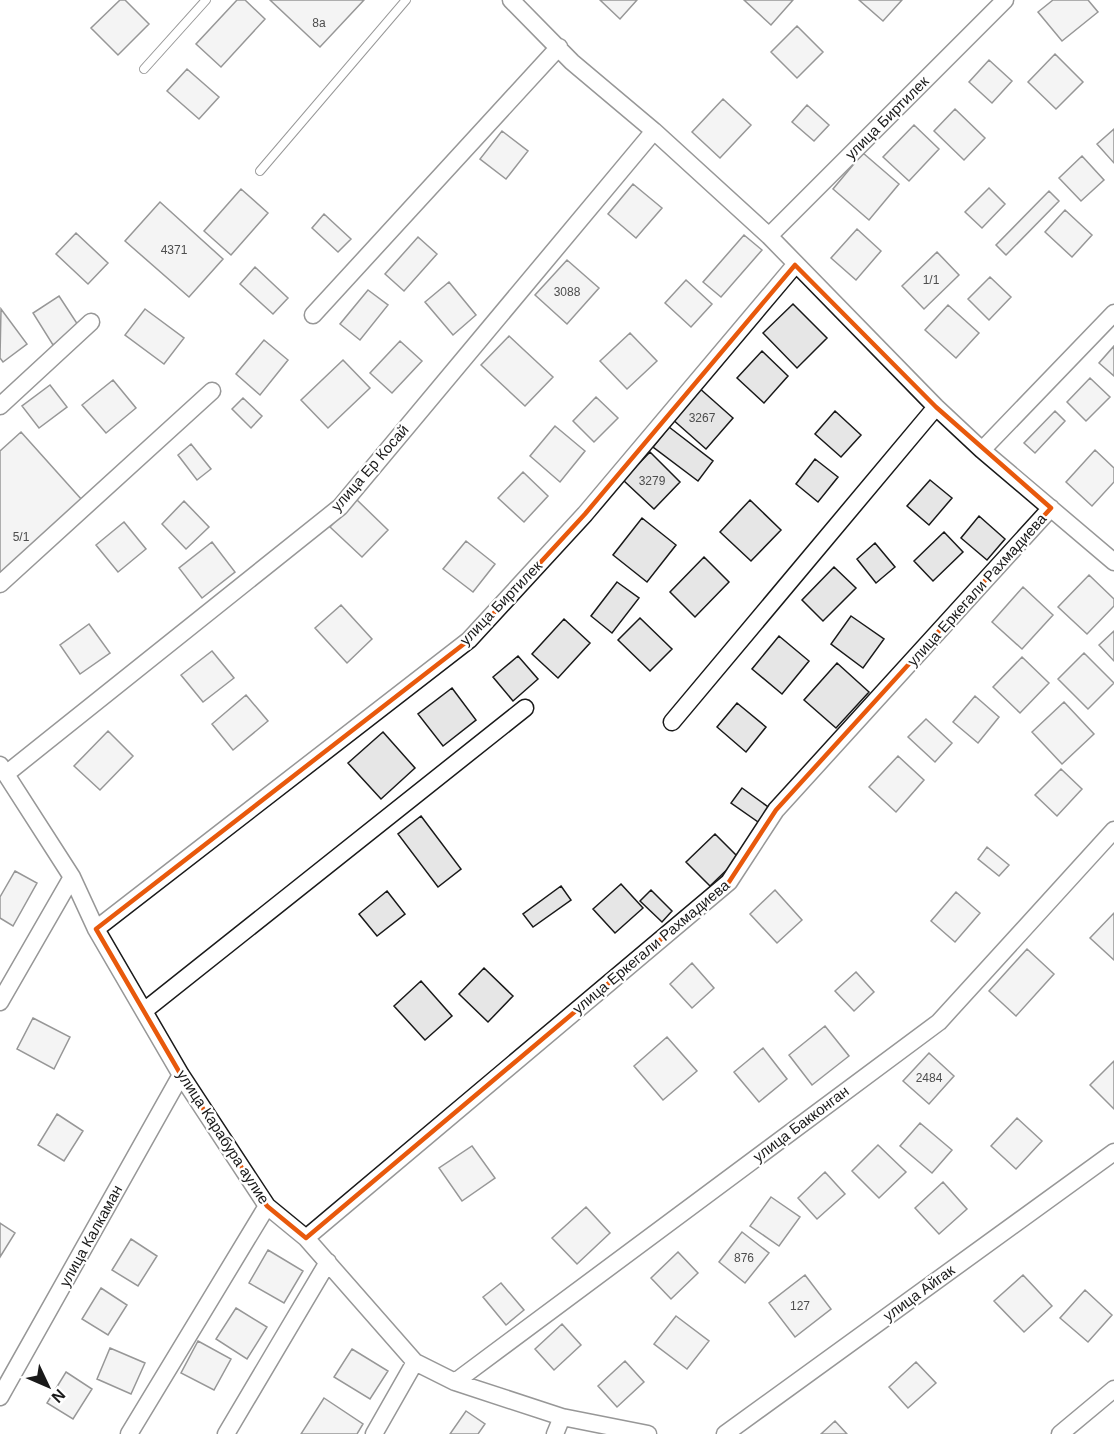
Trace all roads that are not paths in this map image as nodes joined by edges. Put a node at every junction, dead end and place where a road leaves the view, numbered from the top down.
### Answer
1 (206, 0) edge
2 (406, 0) edge
3 (511, 0) edge
4 (1005, 0) edge
5 (559, 47) junction
6 (144, 69) dead end
7 (654, 131) junction
8 (260, 171) dead end
9 (769, 236) junction
10 (795, 265) junction
11 (1114, 313) edge
12 (313, 315) dead end
13 (91, 322) dead end
14 (212, 391) dead end
15 (0, 406) edge
16 (936, 406) junction
17 (982, 450) junction
18 (1051, 508) junction
19 (1114, 562) edge
20 (0, 584) edge
21 (525, 708) dead end
22 (672, 722) dead end
23 (3, 770) edge
24 (1114, 830) edge
25 (72, 877) junction
26 (96, 928) junction
27 (0, 1002) edge
28 (144, 1011) junction
29 (182, 1075) junction
30 (1114, 1152) edge
31 (267, 1206) junction
32 (306, 1238) junction
33 (328, 1262) junction
34 (415, 1362) junction
35 (455, 1382) junction
36 (1114, 1389) edge
37 (0, 1397) edge
38 (562, 1417) junction
39 (129, 1434) edge
40 (226, 1434) edge
41 (374, 1434) edge
42 (555, 1434) edge
43 (648, 1434) edge
44 (725, 1434) edge
45 (1060, 1434) edge

1 - 6 lane
2 - 8 lane
3 - 5 street
4 - 9 street, улица Биртилек
5 - 7 street
5 - 12 street
7 - 9 street
7 - 23 street, улица Ер Косай
9 - 10 street
10 - 16 street
10 - 26 street, улица Биртилек
11 - 17 street
13 - 15 street
14 - 20 street
16 - 17 street
16 - 22 street
17 - 18 street
18 - 19 street
18 - 32 street, улица Еркегали Рахмадиева
21 - 28 street
23 - 25 street, улица Карабура аулие
24 - 35 street, улица Бакконган
25 - 26 street, улица Карабура аулие
25 - 27 street
26 - 28 street, улица Карабура аулие
28 - 29 street, улица Карабура аулие
29 - 31 street, улица Карабура аулие
29 - 37 street, улица Калкаман
30 - 44 street, улица Айгак
31 - 32 street, улица Карабура аулие
31 - 39 street
32 - 33 street, улица Карабура аулие
33 - 34 street, улица Карабура аулие
33 - 40 street
34 - 35 street, улица Карабура аулие
34 - 41 street
35 - 38 street, улица Карабура аулие
36 - 45 street
38 - 42 street
38 - 43 street, улица Карабура аулие

